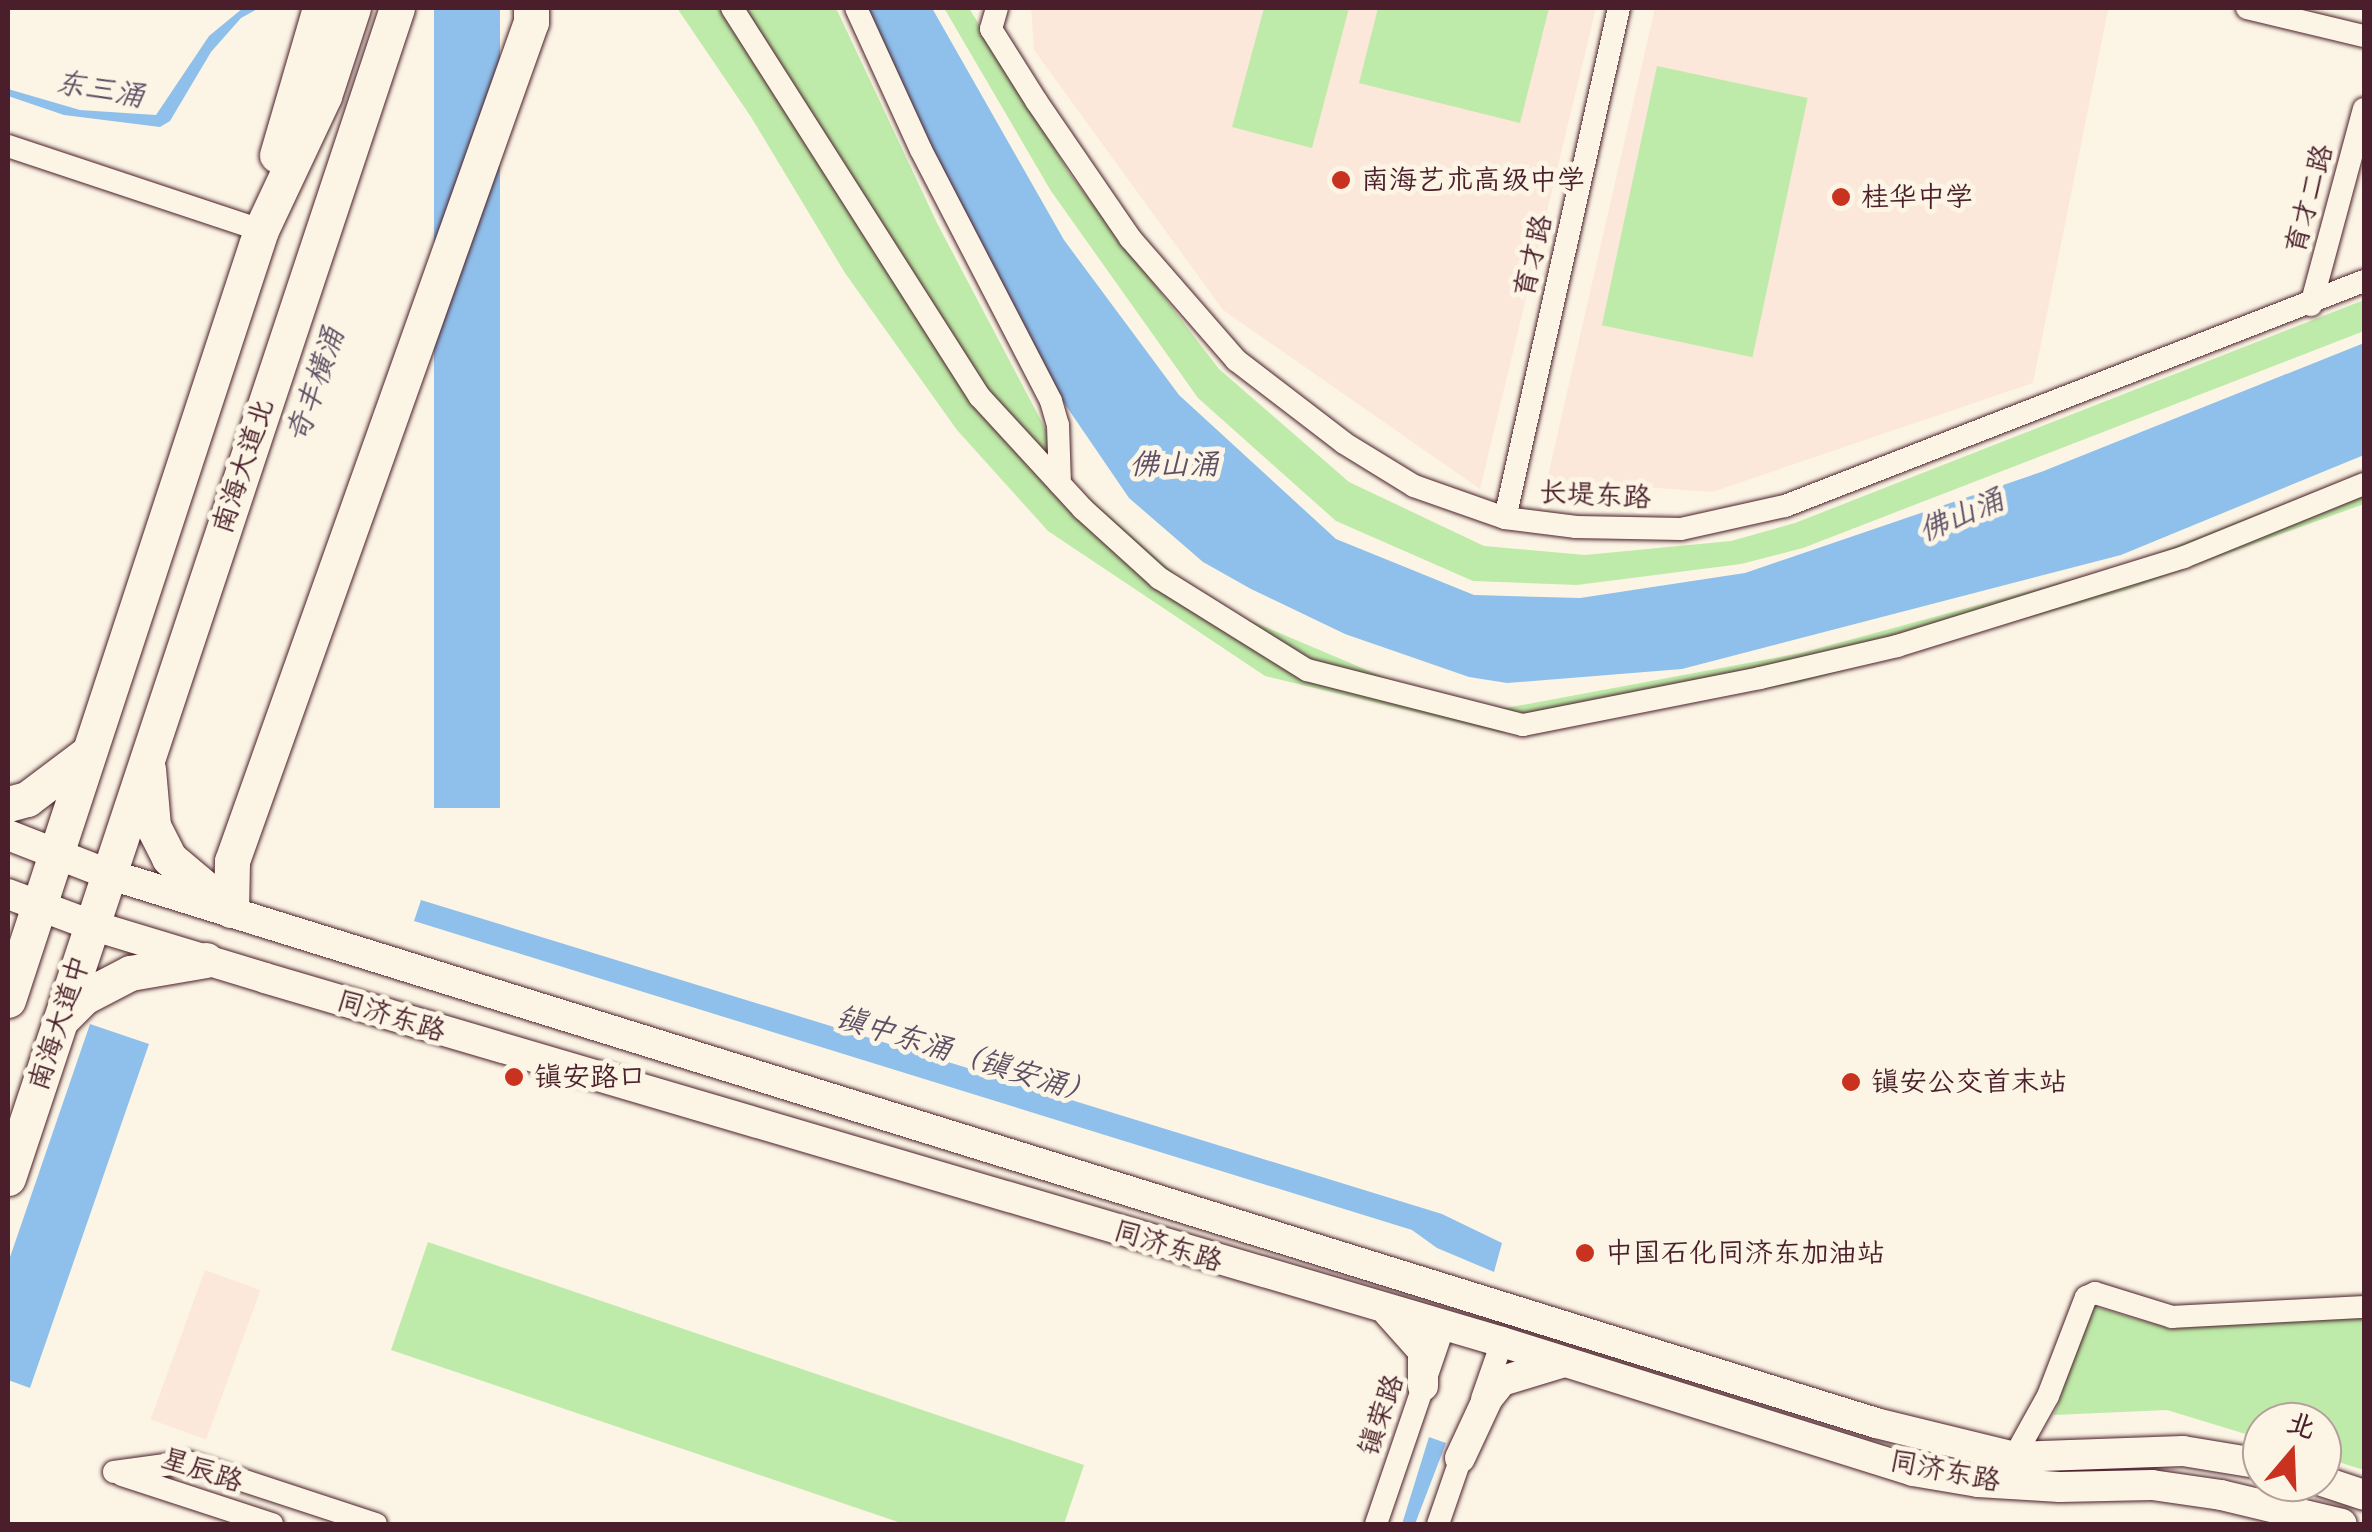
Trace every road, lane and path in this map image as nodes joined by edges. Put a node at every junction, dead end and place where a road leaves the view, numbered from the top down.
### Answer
1 (320, 8) edge
2 (353, 8) edge
3 (397, 8) edge
4 (420, 8) edge
5 (531, 8) edge
6 (732, 8) edge
7 (856, 8) edge
8 (1619, 8) edge
9 (2246, 8) edge
10 (994, 18) edge
11 (2364, 36) edge
12 (2364, 109) edge
13 (8, 146) edge
14 (286, 180) junction
15 (261, 230) junction
16 (315, 252) junction
17 (2364, 281) edge
18 (2311, 305) junction
19 (1060, 484) junction
20 (2364, 484) edge
21 (1505, 518) junction
22 (89, 753) junction
23 (146, 757) junction
24 (8, 804) edge
25 (8, 835) edge
26 (55, 852) junction
27 (108, 874) junction
28 (22, 899) edge
29 (231, 910) junction
30 (91, 925) junction
31 (206, 960) junction
32 (8, 995) edge
33 (59, 1022) junction
34 (8, 1178) edge
35 (2364, 1307) edge
36 (1387, 1311) junction
37 (1444, 1325) junction
38 (1502, 1342) junction
39 (1561, 1364) junction
40 (1423, 1386) junction
41 (2014, 1457) junction
42 (1460, 1458) junction
43 (2242, 1461) edge
44 (272, 1524) edge
45 (376, 1524) edge
46 (1376, 1524) edge
47 (1438, 1524) edge
48 (2342, 1524) edge

1 - 14 highway
2 - 14 highway, 南海大道北
3 - 16 highway, 南海大道北
4 - 16 highway
5 - 29 highway
6 - 19 street
7 - 19 street
8 - 21 street, 育才路
9 - 11 street
10 - 21 street, 长堤东路
12 - 18 street, 育才二路
13 - 15 street
14 - 15 highway, 南海大道北
15 - 22 highway, 南海大道北
16 - 23 highway, 南海大道北
17 - 18 street, 长堤东路
18 - 21 street, 长堤东路
19 - 20 street
22 - 24 highway
22 - 26 highway, 南海大道北
23 - 27 highway, 南海大道北
23 - 29 highway
25 - 26 main road, 同济东路
26 - 27 main road, 同济东路
26 - 28 highway, 南海大道北
27 - 29 main road, 同济东路
27 - 30 highway, 南海大道北
28 - 30 main road, 同济东路
28 - 32 highway, 南海大道中
29 - 41 main road, 同济东路
30 - 31 main road, 同济东路
30 - 33 highway, 南海大道中
31 - 33 highway
31 - 36 main road, 同济东路
33 - 34 highway, 南海大道中
35 - 41 street
36 - 37 main road, 同济东路
36 - 40 main road
37 - 38 main road, 同济东路
37 - 40 street, 镇荣路
38 - 39 main road, 同济东路
38 - 42 street
39 - 42 main road
39 - 48 main road, 同济东路
40 - 46 street, 镇荣路
41 - 43 main road, 同济东路
42 - 47 street
44 - 45 street, 星辰路

